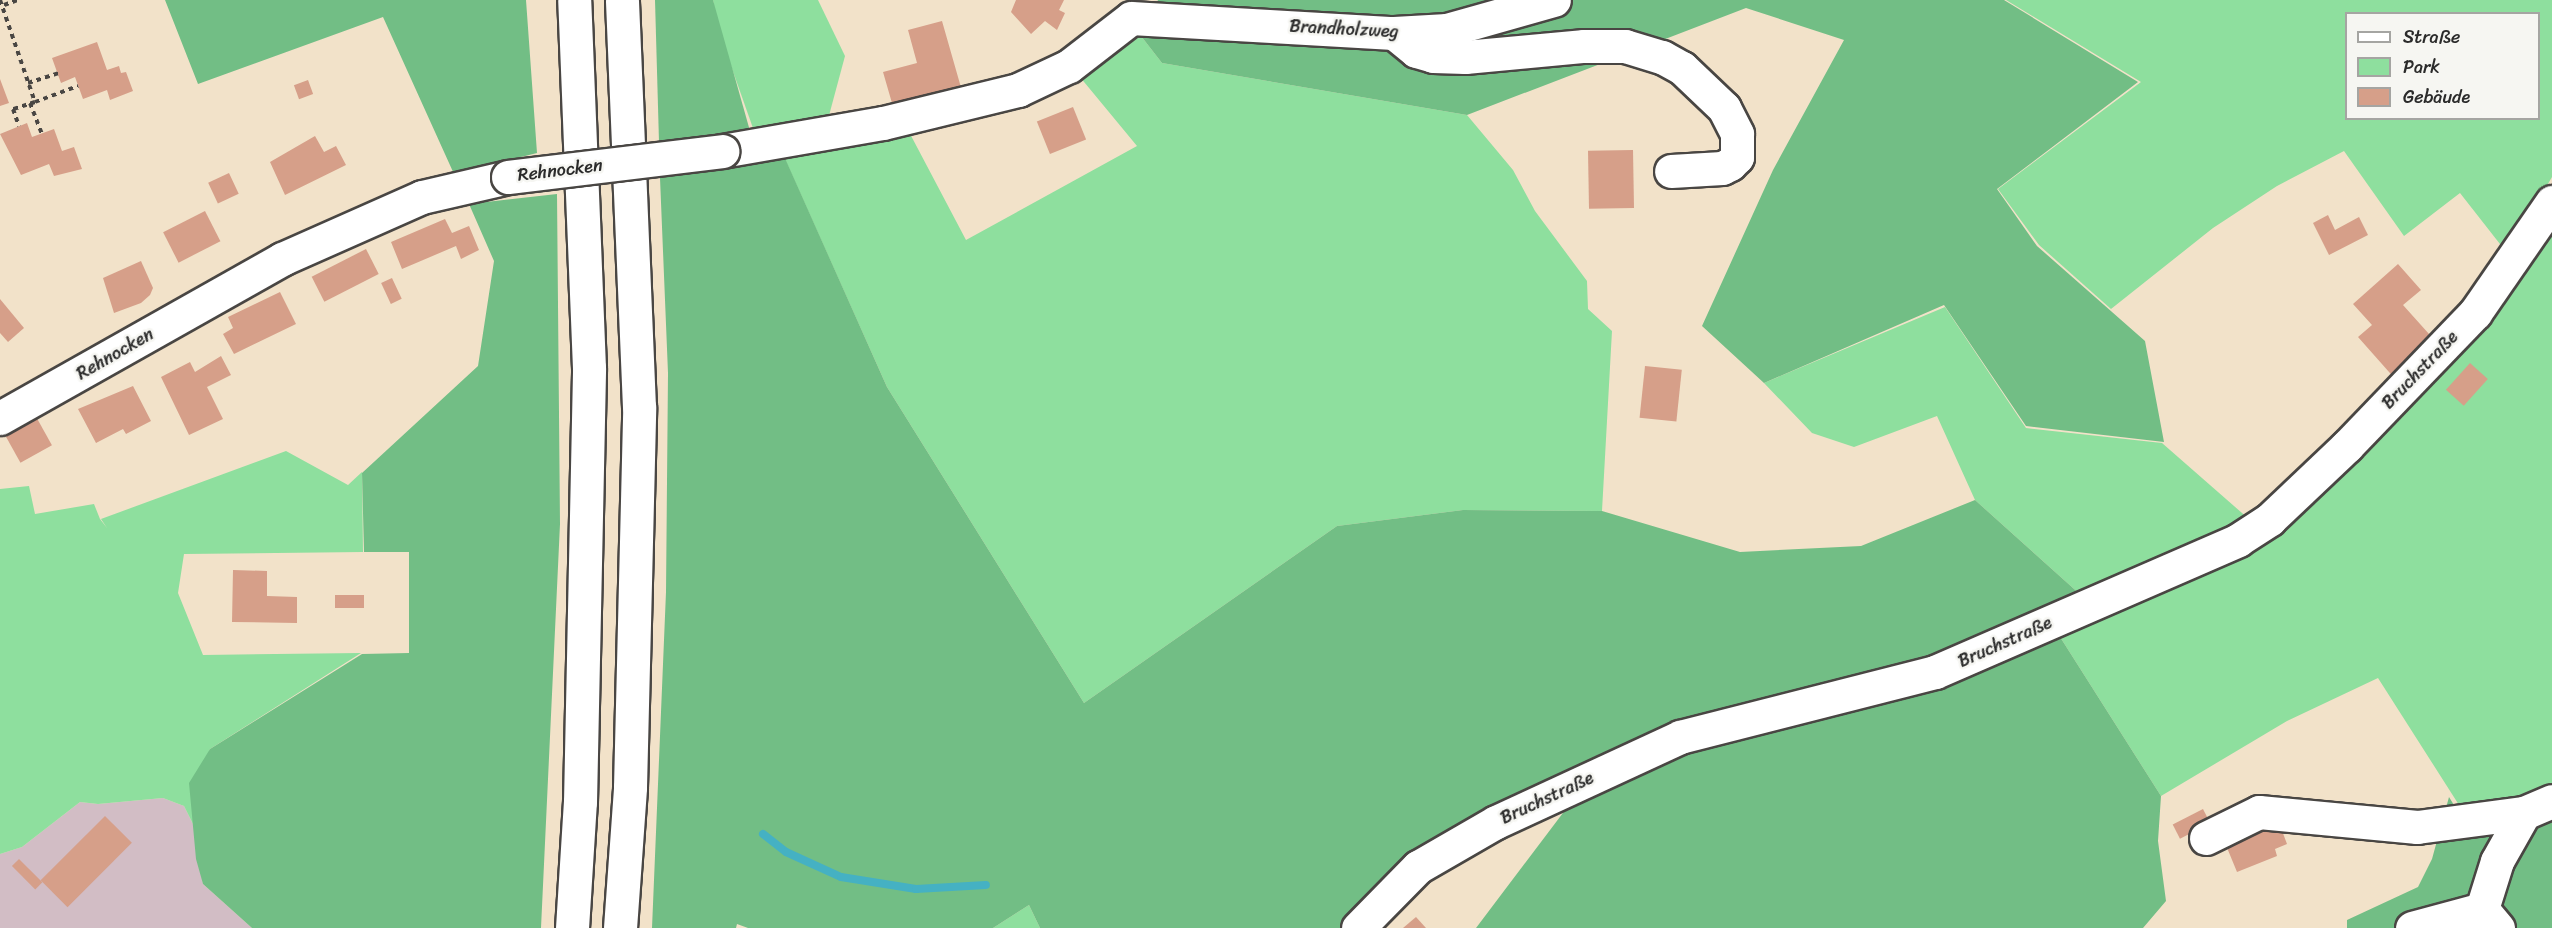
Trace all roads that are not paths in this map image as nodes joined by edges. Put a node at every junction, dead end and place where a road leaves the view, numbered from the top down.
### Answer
1 (574, 0) edge
2 (622, 0) edge
3 (1554, 0) edge
4 (1130, 9) edge
5 (1394, 33) junction
6 (1671, 171) dead end
7 (2552, 202) edge
8 (0, 418) edge
9 (2538, 807) edge
10 (2206, 838) dead end
11 (2490, 919) edge
12 (572, 928) edge
13 (620, 928) edge
14 (1358, 928) edge
15 (2412, 928) edge

1 - 12 main road
2 - 13 main road
3 - 5 main road, Brandholzweg
4 - 5 main road, Brandholzweg
4 - 8 main road, Rehnocken, bridge
5 - 6 main road
7 - 14 main road, Bruchstraße
9 - 10 main road
9 - 11 main road
11 - 15 main road

